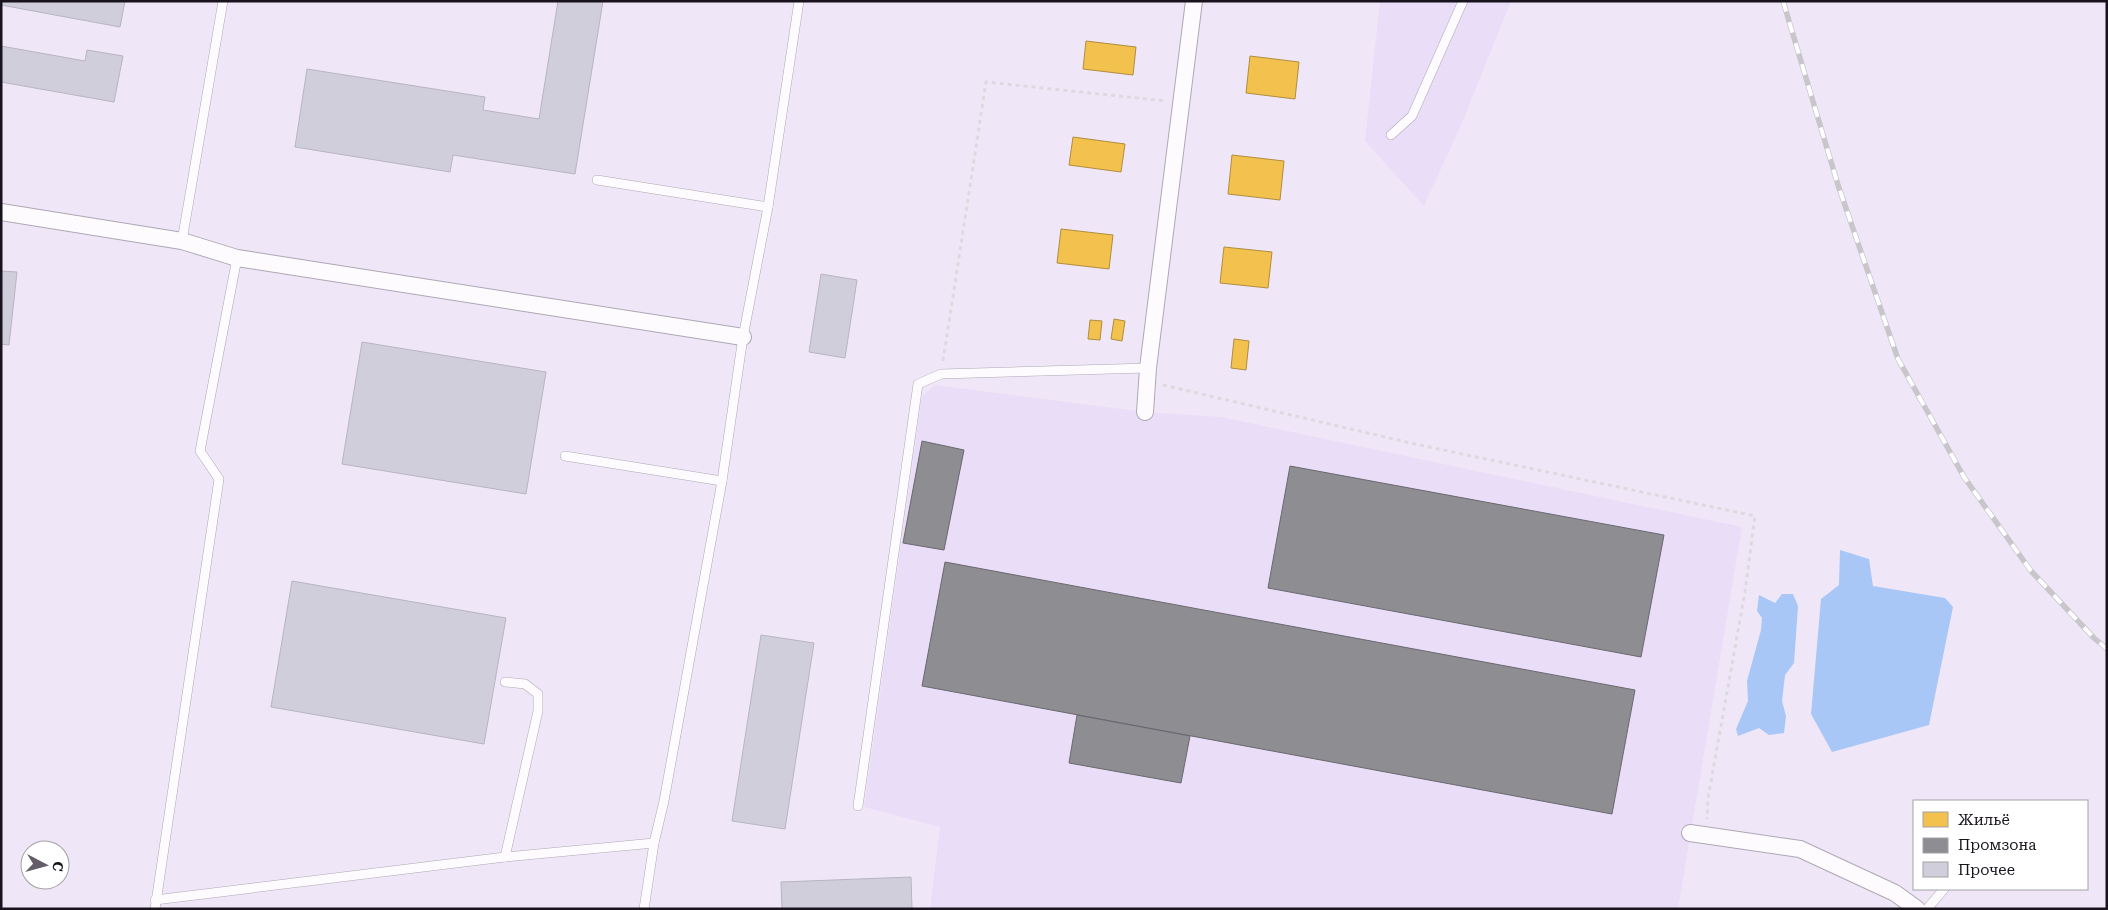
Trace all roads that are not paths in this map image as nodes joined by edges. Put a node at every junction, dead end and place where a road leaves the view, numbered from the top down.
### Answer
1 (223, 1) edge
2 (799, 1) edge
3 (1194, 1) edge
4 (1463, 1) edge
5 (1391, 135) dead end
6 (597, 180) dead end
7 (768, 207) junction
8 (1, 212) edge
9 (182, 241) junction
10 (237, 258) junction
11 (743, 338) junction
12 (1148, 375) junction
13 (1145, 412) dead end
14 (565, 456) dead end
15 (722, 481) junction
16 (505, 682) dead end
17 (858, 806) dead end
18 (1690, 833) dead end
19 (654, 843) junction
20 (505, 857) junction
21 (1943, 890) edge
22 (155, 904) edge
23 (644, 909) edge
24 (1917, 909) edge
25 (1927, 909) edge

1 - 9 lane
2 - 7 lane
3 - 12 street
4 - 5 lane
6 - 7 lane
7 - 11 lane
8 - 9 street
9 - 10 street
10 - 11 street
10 - 22 lane
11 - 15 lane
12 - 13 street
12 - 17 lane
14 - 15 lane
15 - 19 lane
16 - 20 lane
18 - 24 street
19 - 20 lane
19 - 23 lane
20 - 22 lane
21 - 25 lane

